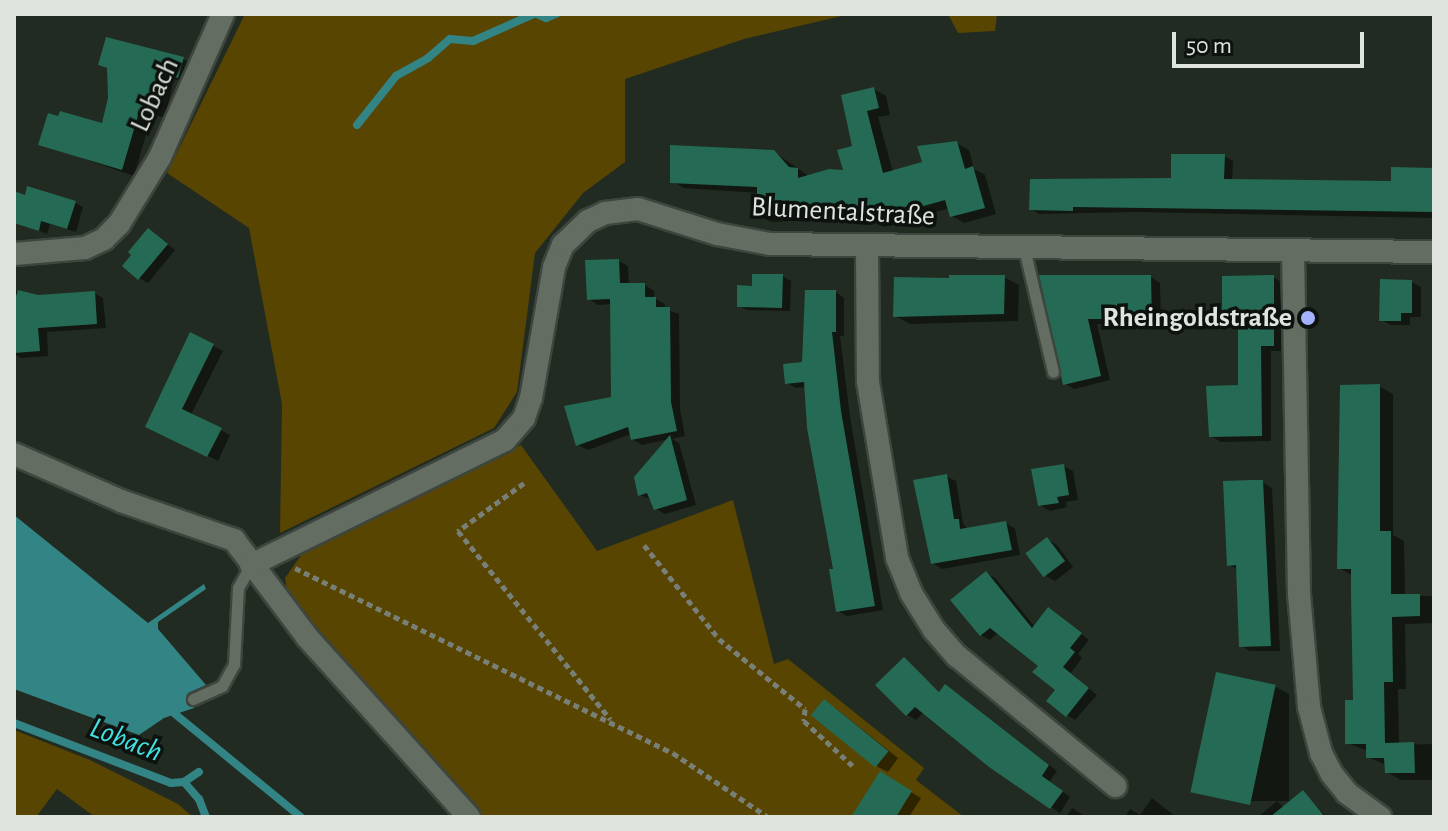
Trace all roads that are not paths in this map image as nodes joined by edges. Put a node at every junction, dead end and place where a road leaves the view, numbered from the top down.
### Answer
1 (223, 14) edge
2 (867, 247) junction
3 (1024, 248) junction
4 (1293, 250) junction
5 (1434, 252) edge
6 (14, 254) edge
7 (1053, 372) dead end
8 (14, 454) edge
9 (251, 565) junction
10 (193, 699) dead end
11 (1115, 786) dead end
12 (469, 817) edge
13 (1380, 817) edge

1 - 6 street, Lobach
2 - 3 street, Blumentalstraße
2 - 9 street, Blumentalstraße
2 - 11 street
3 - 4 street, Blumentalstraße
3 - 7 lane
4 - 5 street, Blumentalstraße
4 - 13 street
8 - 9 street
9 - 10 lane
9 - 12 street

